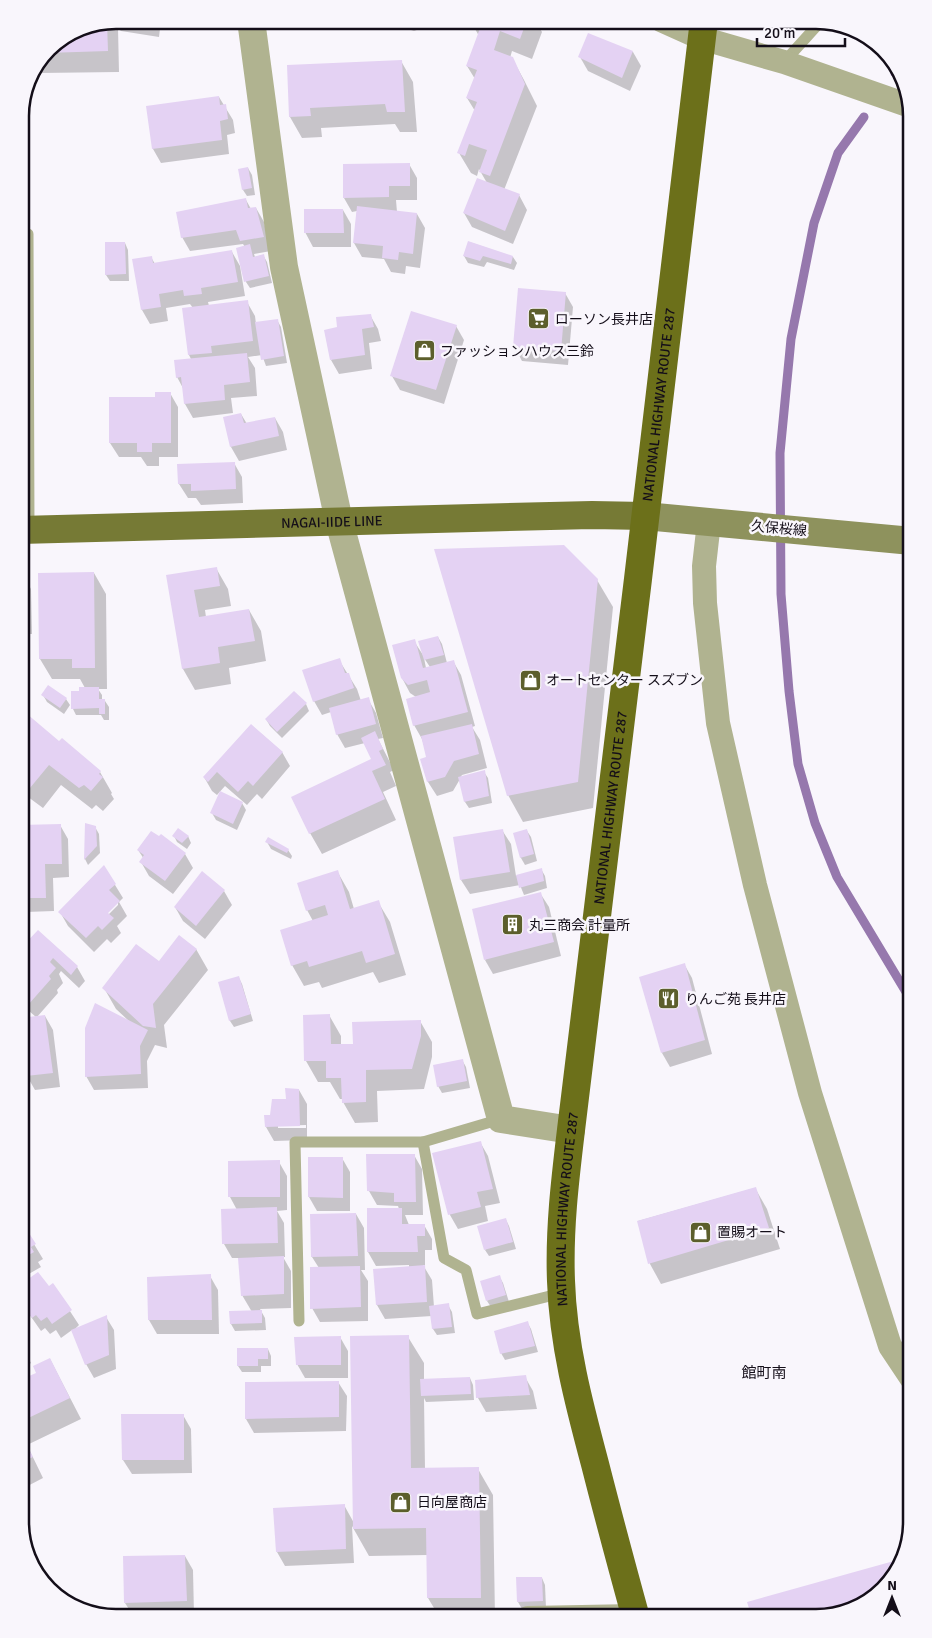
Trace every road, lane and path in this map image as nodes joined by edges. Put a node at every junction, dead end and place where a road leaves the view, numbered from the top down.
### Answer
1 (252, 29) edge
2 (702, 29) edge
3 (814, 29) edge
4 (784, 62) junction
5 (902, 103) edge
6 (645, 516) junction
7 (339, 521) junction
8 (720, 523) junction
9 (29, 530) edge
10 (903, 540) edge
11 (501, 1119) junction
12 (571, 1130) junction
13 (424, 1142) junction
14 (562, 1293) junction
15 (299, 1321) dead end
16 (903, 1366) edge
17 (633, 1609) edge

1 - 7 street
2 - 4 street
2 - 6 highway, NATIONAL HIGHWAY ROUTE 287
3 - 4 lane
4 - 5 street
6 - 7 main road, NAGAI-IIDE LINE
6 - 8 main road, 久保桜線
6 - 12 highway, NATIONAL HIGHWAY ROUTE 287
7 - 9 main road, NAGAI-IIDE LINE
7 - 11 street
8 - 10 main road, 久保桜線
8 - 16 street
11 - 12 street
11 - 13 lane
12 - 14 highway, NATIONAL HIGHWAY ROUTE 287
13 - 14 lane
13 - 15 lane
14 - 17 highway, NATIONAL HIGHWAY ROUTE 287

